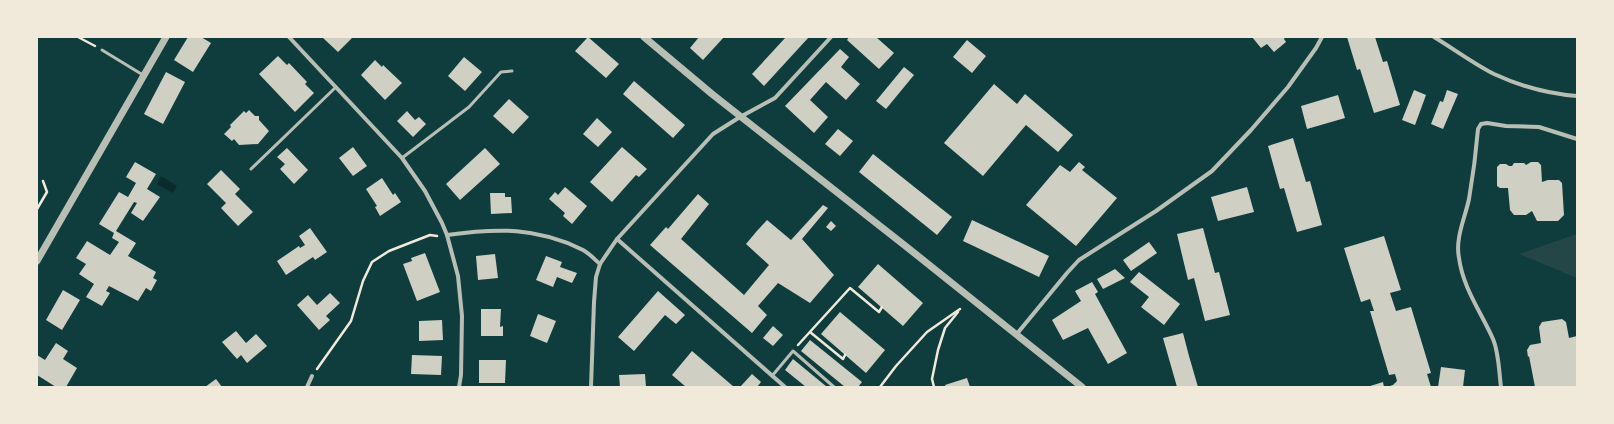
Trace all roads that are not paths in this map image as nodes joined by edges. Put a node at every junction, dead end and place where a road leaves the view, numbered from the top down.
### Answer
1 (166, 37) edge
2 (289, 37) edge
3 (638, 37) edge
4 (644, 37) edge
5 (831, 37) edge
6 (1322, 37) edge
7 (1434, 37) edge
8 (654, 47) junction
9 (102, 50) road end
10 (512, 71) dead end
11 (143, 75) junction
12 (336, 87) junction
13 (1577, 96) edge
14 (740, 117) junction
15 (1577, 139) edge
16 (402, 158) junction
17 (252, 169) dead end
18 (447, 235) junction
19 (618, 240) junction
20 (37, 261) edge
21 (600, 264) junction
22 (1016, 335) junction
23 (312, 376) road end
24 (772, 376) junction
25 (307, 387) edge
26 (459, 387) edge
27 (591, 387) edge
28 (785, 387) edge
29 (834, 387) edge
30 (1082, 387) edge
31 (1501, 387) edge

1 - 11 street
2 - 12 street
3 - 8 street
4 - 8 street
5 - 14 street
6 - 22 street
7 - 13 street
8 - 14 street
9 - 11 lane
10 - 16 lane
11 - 20 street
12 - 16 street
12 - 17 lane
14 - 19 street
14 - 22 street
15 - 31 street
16 - 18 street
18 - 21 street
18 - 26 street
19 - 21 street
19 - 24 street
21 - 27 street
22 - 30 street
23 - 25 street
24 - 28 street
24 - 29 lane

